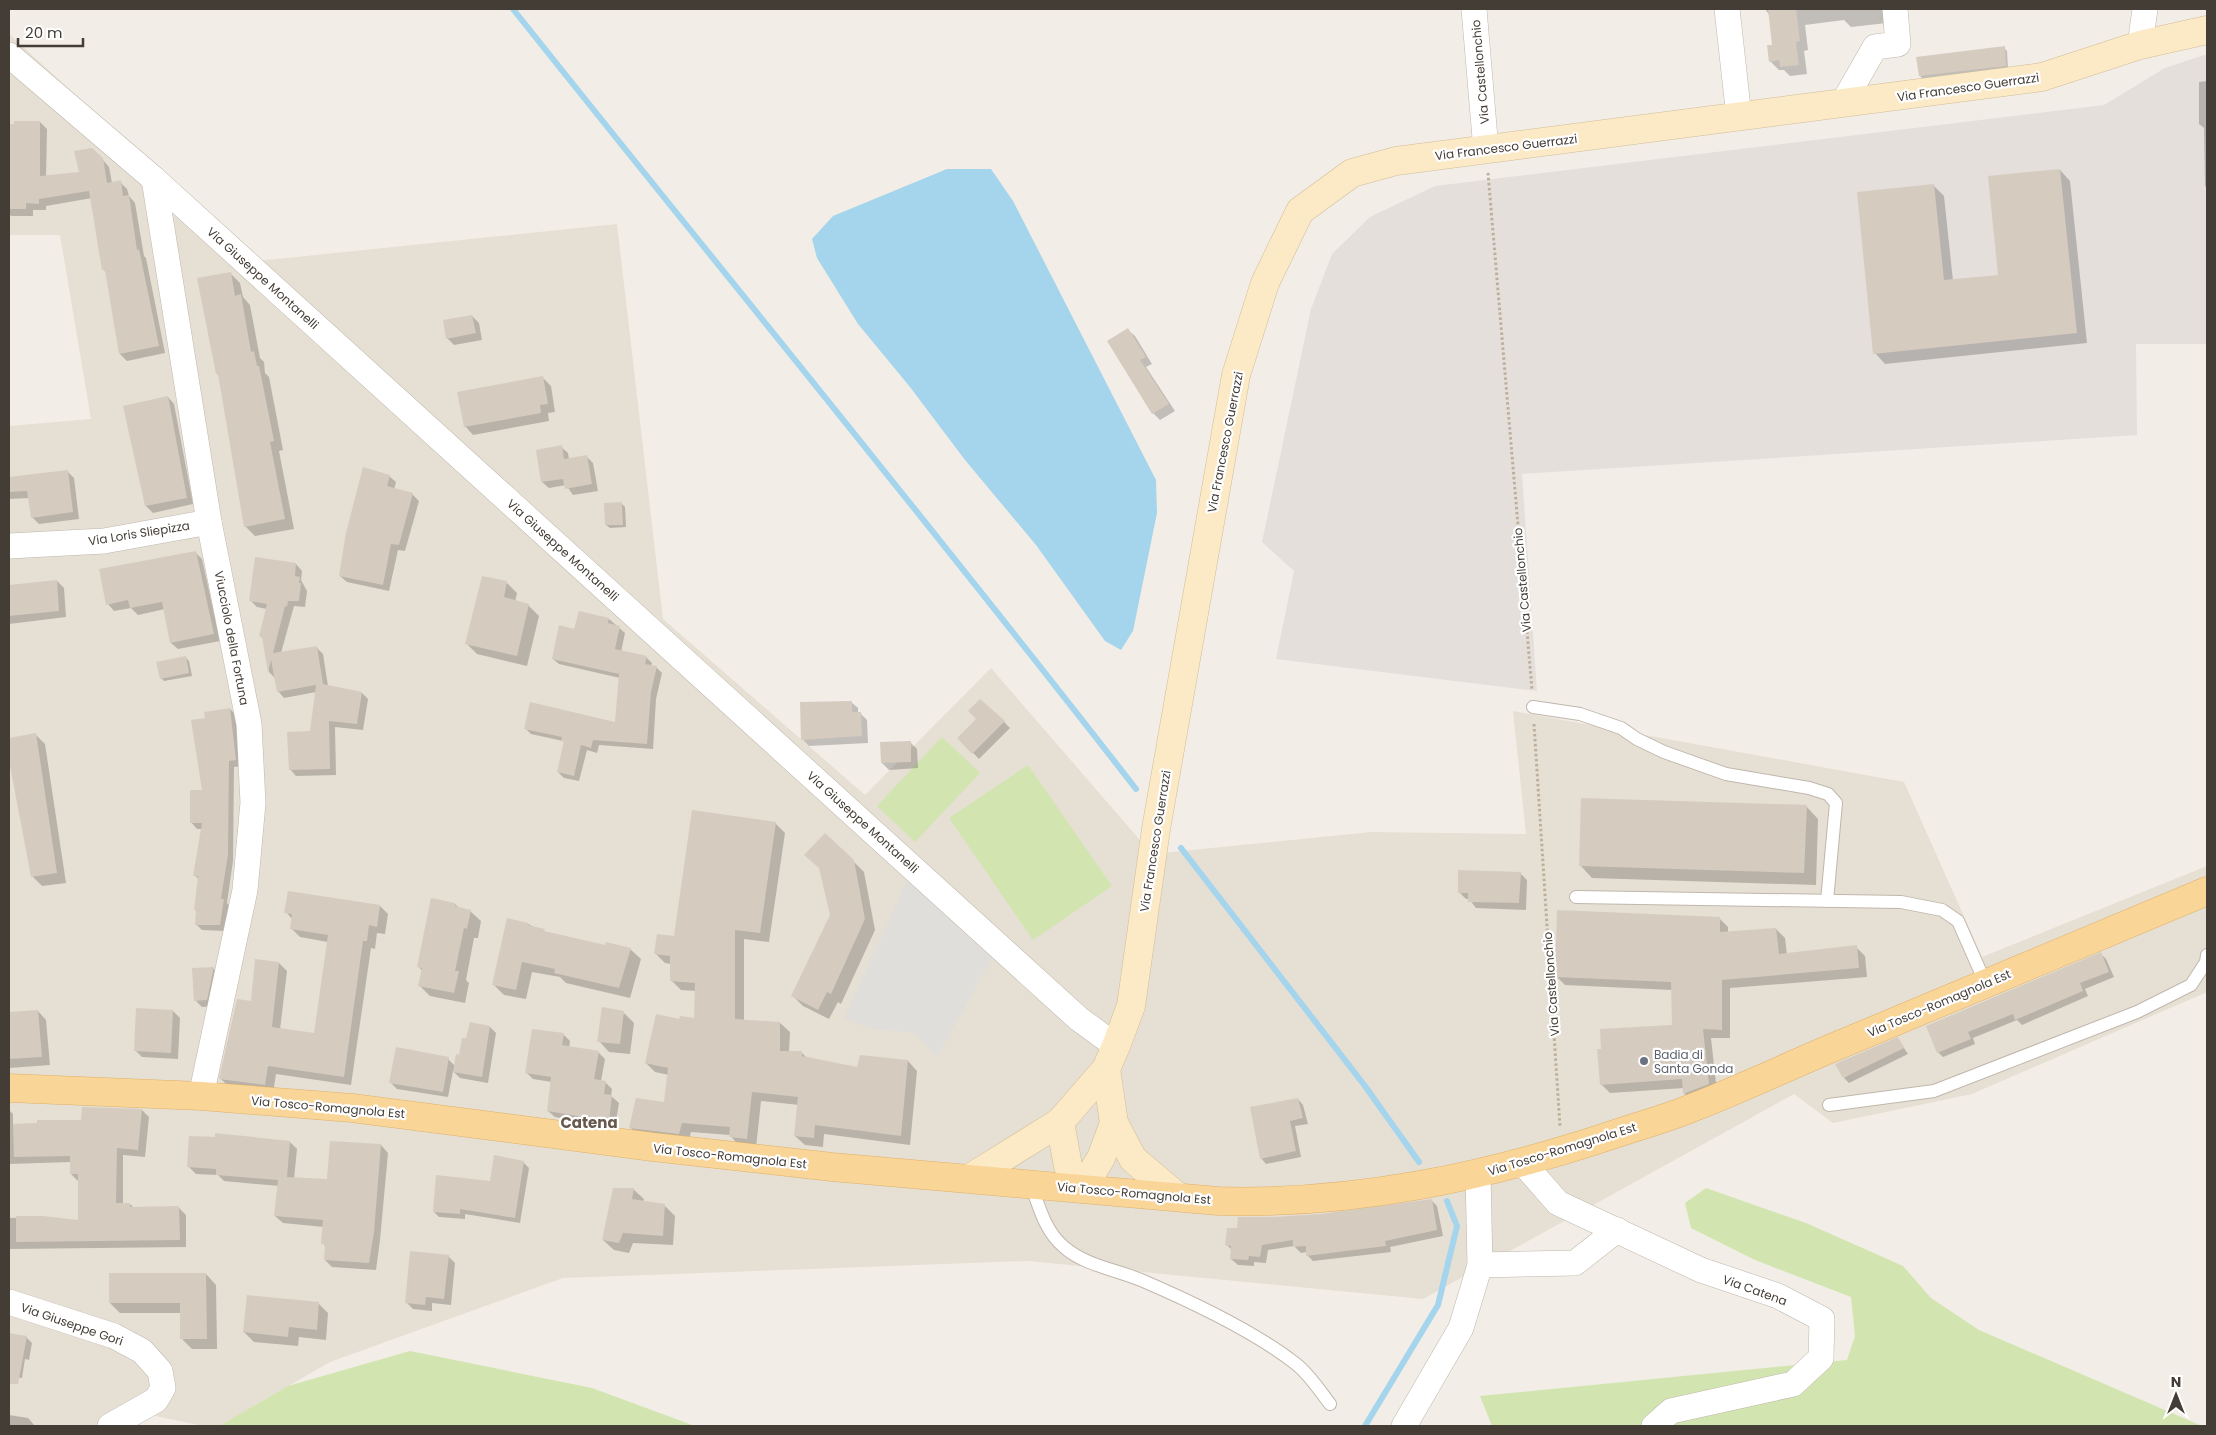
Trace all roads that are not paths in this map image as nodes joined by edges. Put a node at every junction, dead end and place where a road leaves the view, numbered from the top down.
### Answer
1 (1474, 9) edge
2 (1727, 9) edge
3 (1895, 9) edge
4 (2145, 9) edge
5 (2207, 30) edge
6 (2140, 45) junction
7 (9, 55) edge
8 (1843, 104) junction
9 (1739, 117) junction
10 (1486, 150) junction
11 (154, 179) junction
12 (209, 522) junction
13 (9, 546) edge
14 (1533, 707) road end
15 (1576, 897) dead end
16 (2207, 897) edge
17 (1827, 901) junction
18 (2207, 956) edge
19 (1985, 982) junction
20 (1111, 1058) junction
21 (9, 1088) edge
22 (201, 1096) junction
23 (1829, 1105) dead end
24 (1060, 1122) junction
25 (1114, 1123) junction
26 (1523, 1163) junction
27 (1478, 1174) junction
28 (970, 1178) junction
29 (1031, 1184) junction
30 (1080, 1188) junction
31 (1178, 1197) junction
32 (1617, 1230) junction
33 (1480, 1265) junction
34 (9, 1302) edge
35 (1330, 1404) dead end
36 (110, 1426) edge
37 (1404, 1426) edge
38 (1654, 1426) edge

1 - 10 street, Via Castellonchio
2 - 9 street
3 - 8 street
4 - 6 street
5 - 6 main road, Via Francesco Guerrazzi
6 - 8 main road, Via Francesco Guerrazzi
7 - 11 street, Via Giuseppe Montanelli
8 - 9 main road, Via Francesco Guerrazzi
9 - 10 main road, Via Francesco Guerrazzi
10 - 20 main road, Via Francesco Guerrazzi
11 - 12 street, Viucciolo della Fortuna
11 - 20 street, Via Giuseppe Montanelli
12 - 13 street, Via Loris Sliepizza
12 - 22 street, Viucciolo della Fortuna
14 - 17 lane
15 - 17 lane
16 - 19 main road, Via Tosco-Romagnola Est
17 - 19 lane
18 - 23 lane
19 - 26 main road, Via Tosco-Romagnola Est
20 - 24 main road, Via Francesco Guerrazzi
20 - 25 main road, Via Francesco Guerrazzi
21 - 22 main road, Via Tosco-Romagnola Est
22 - 28 main road, Via Tosco-Romagnola Est
24 - 28 main road, Via Francesco Guerrazzi
24 - 30 main road
25 - 30 main road, Via Francesco Guerrazzi
25 - 31 main road, Via Francesco Guerrazzi
26 - 27 main road, Via Tosco-Romagnola Est
26 - 32 street, Via Catena
27 - 31 main road, Via Tosco-Romagnola Est
27 - 33 street
28 - 29 main road, Via Tosco-Romagnola Est
29 - 30 main road, Via Tosco-Romagnola Est
29 - 35 lane
30 - 31 main road, Via Tosco-Romagnola Est
32 - 33 street
32 - 38 street, Via Catena
33 - 37 street
34 - 36 street, Via Giuseppe Gori

